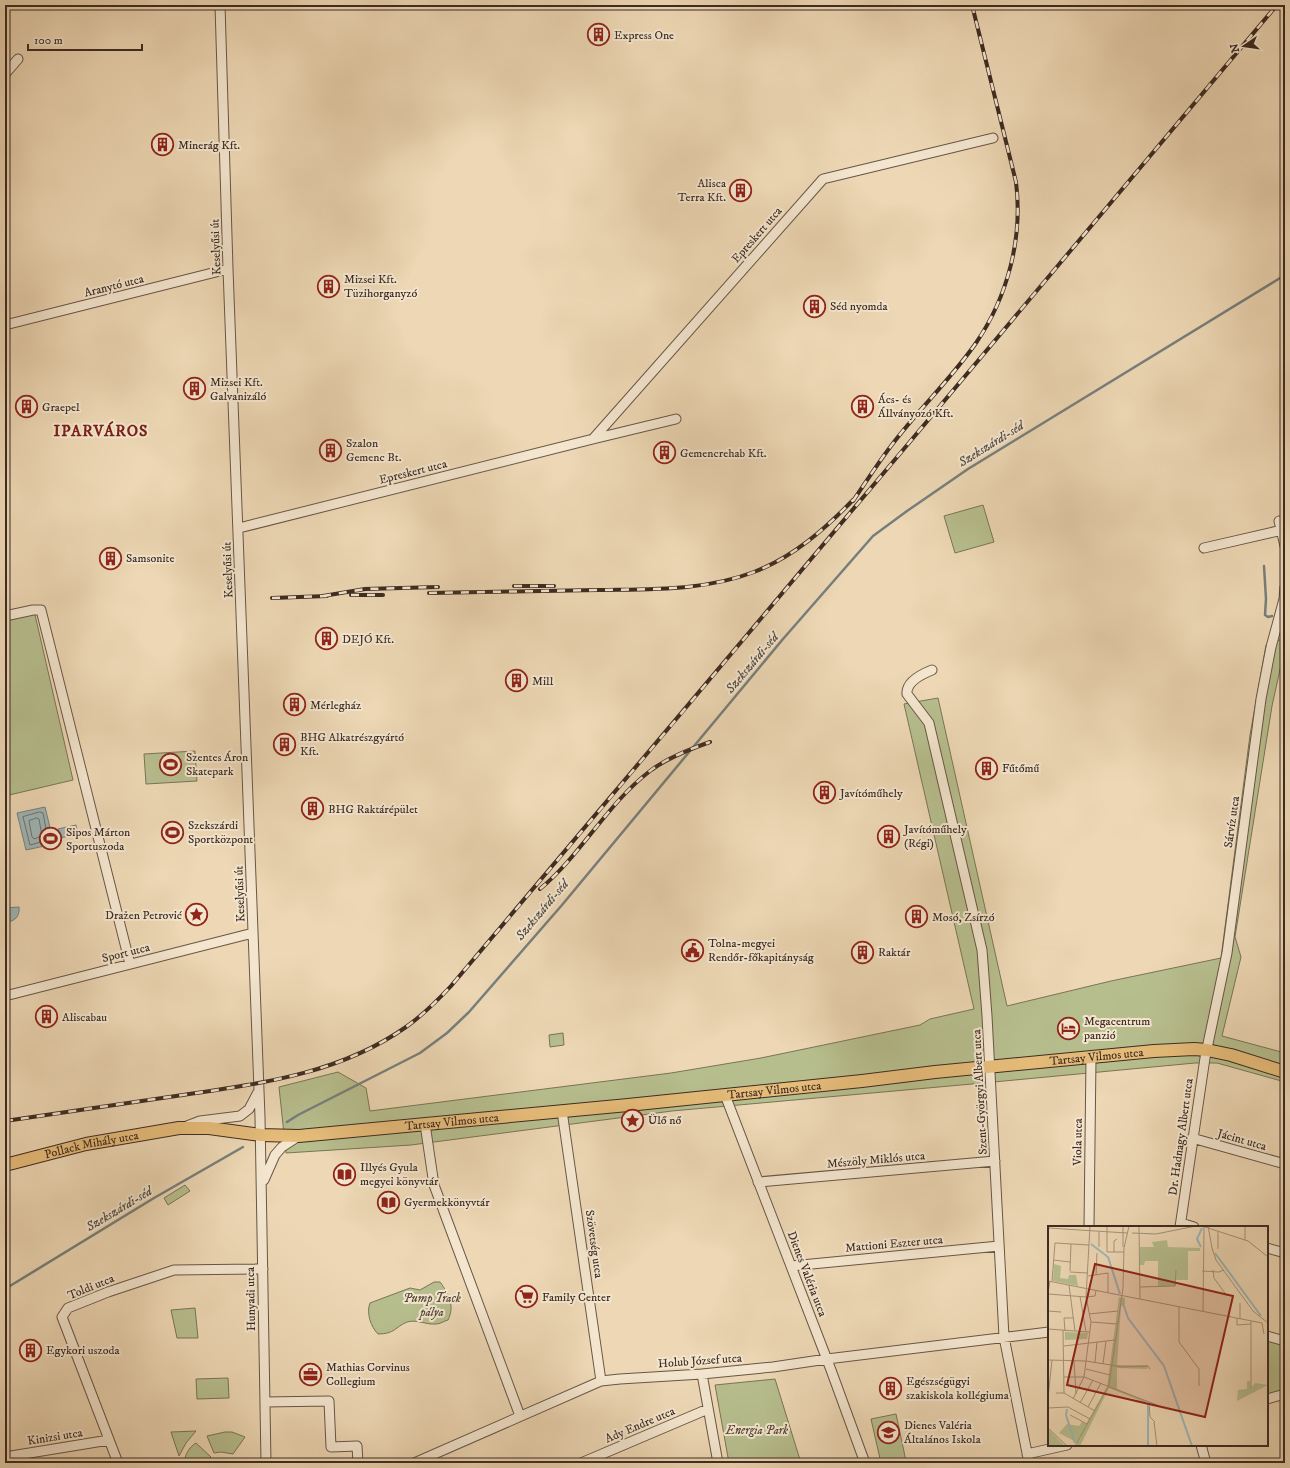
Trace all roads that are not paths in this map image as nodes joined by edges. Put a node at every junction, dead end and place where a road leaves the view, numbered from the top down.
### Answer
1 (220, 5) edge
2 (18, 59) dead end
3 (5, 74) edge
4 (993, 138) dead end
5 (228, 269) junction
6 (5, 325) edge
7 (676, 419) dead end
8 (594, 439) junction
9 (1280, 521) dead end
10 (239, 528) junction
11 (1282, 530) junction
12 (1285, 546) edge
13 (1204, 548) dead end
14 (1285, 587) edge
15 (1284, 599) edge
16 (5, 616) edge
17 (932, 670) dead end
18 (253, 933) junction
19 (130, 964) junction
20 (5, 996) edge
21 (1207, 1050) junction
22 (1091, 1057) junction
23 (990, 1067) junction
24 (1285, 1072) edge
25 (259, 1091) junction
26 (725, 1094) junction
27 (562, 1111) junction
28 (425, 1124) junction
29 (179, 1128) junction
30 (261, 1135) junction
31 (299, 1136) junction
32 (1192, 1138) junction
33 (995, 1161) junction
34 (1285, 1164) edge
35 (5, 1165) edge
36 (758, 1182) junction
37 (262, 1186) junction
38 (1181, 1225) edge
39 (1089, 1226) edge
40 (999, 1246) junction
41 (1268, 1248) edge
42 (1285, 1253) edge
43 (790, 1266) junction
44 (263, 1269) junction
45 (1048, 1332) edge
46 (1268, 1336) edge
47 (1004, 1337) junction
48 (1285, 1341) edge
49 (827, 1359) junction
50 (702, 1374) junction
51 (601, 1381) junction
52 (1285, 1394) edge
53 (1268, 1399) edge
54 (265, 1402) junction
55 (708, 1408) junction
56 (520, 1416) junction
57 (109, 1440) junction
58 (1064, 1446) edge
59 (1201, 1446) edge
60 (5, 1457) edge
61 (1028, 1459) edge
62 (118, 1463) edge
63 (266, 1463) edge
64 (358, 1463) edge
65 (414, 1463) edge
66 (581, 1463) edge
67 (718, 1463) edge
68 (865, 1463) edge
69 (1206, 1463) edge

1 - 5 street, Keselyűsi út
2 - 3 street
4 - 8 street, Epreskert utca
5 - 6 street, Aranytó utca
5 - 10 street, Keselyűsi út
7 - 8 street, Epreskert utca
8 - 10 street, Epreskert utca
9 - 11 street
10 - 18 street, Keselyűsi út
11 - 12 street
11 - 13 street
14 - 15 street, Sárvíz utca
15 - 21 street, Sárvíz utca
16 - 19 street
17 - 23 street, Szent-Györgyi Albert utca
18 - 19 street, Sport utca
18 - 25 street, Keselyűsi út
19 - 20 street, Sport utca
21 - 22 main road, Tartsay Vilmos utca
21 - 24 main road, Tartsay Vilmos utca
21 - 32 street, Dr. Hadnagy Albert utca
22 - 23 main road, Tartsay Vilmos utca
22 - 39 street, Viola utca
23 - 26 main road, Tartsay Vilmos utca
23 - 33 street, Szent-Györgyi Albert utca
25 - 29 street, Pollack Mihály utca
25 - 30 street, Keselyűsi út
26 - 27 main road, Tartsay Vilmos utca
26 - 36 street, Dienes Valéria utca
27 - 28 main road, Tartsay Vilmos utca
27 - 51 street, Szövetség utca
28 - 31 main road, Tartsay Vilmos utca
28 - 56 street
29 - 30 main road, Pollack Mihály utca
29 - 35 main road, Pollack Mihály utca
30 - 31 main road, Tartsay Vilmos utca
30 - 37 street, Hunyadi utca
31 - 37 street
32 - 34 street, Jácint utca
32 - 38 street, Dr. Hadnagy Albert utca
33 - 36 street, Mészöly Miklós utca
33 - 40 street, Szent-Györgyi Albert utca
36 - 43 street, Dienes Valéria utca
37 - 44 street, Hunyadi utca
40 - 43 street, Mattioni Eszter utca
40 - 47 street, Szent-Györgyi Albert utca
41 - 42 street
43 - 49 street, Dienes Valéria utca
44 - 54 street, Hunyadi utca
44 - 57 street, Toldi utca
45 - 47 street, Holub József utca
46 - 48 street
47 - 49 street, Holub József utca
47 - 61 street, Szent-Györgyi Albert utca
49 - 50 street, Holub József utca
49 - 68 street, Dienes Valéria utca
50 - 51 street, Holub József utca
50 - 55 street
51 - 56 street, Holub József utca
52 - 53 street
54 - 63 street, Hunyadi utca
54 - 64 street
55 - 66 street, Ady Endre utca
55 - 67 street
56 - 65 street, Holub József utca
57 - 60 street, Kinizsi utca
57 - 62 street, Toldi utca
58 - 61 street
59 - 69 street

